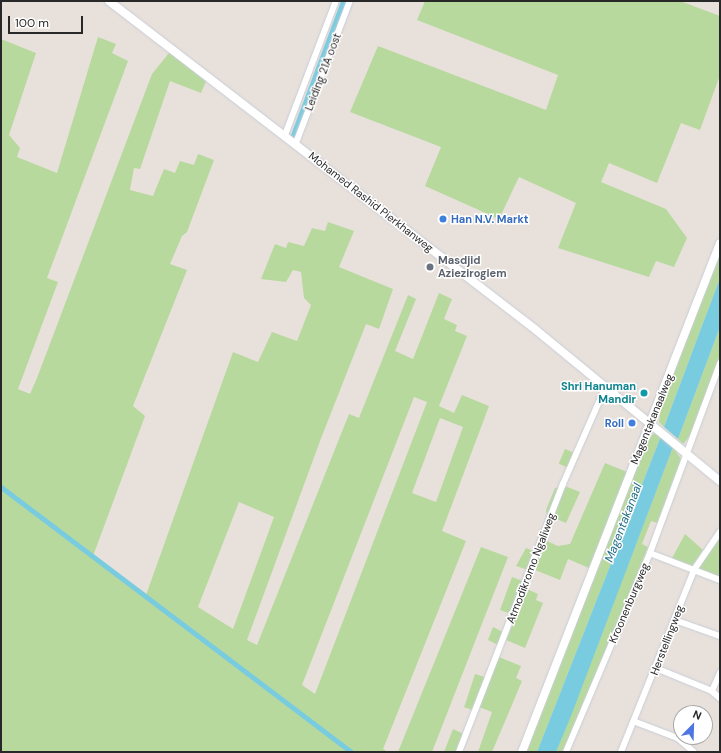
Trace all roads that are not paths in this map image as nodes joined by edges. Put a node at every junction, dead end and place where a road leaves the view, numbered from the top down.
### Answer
1 (108, 1) edge
2 (336, 1) edge
3 (350, 1) edge
4 (285, 135) junction
5 (296, 143) junction
6 (720, 243) edge
7 (720, 364) edge
8 (606, 386) junction
9 (654, 424) junction
10 (686, 452) junction
11 (720, 481) edge
12 (720, 532) edge
13 (650, 553) junction
14 (694, 570) junction
15 (720, 580) edge
16 (675, 620) junction
17 (720, 636) edge
18 (656, 668) junction
19 (720, 673) edge
20 (712, 691) junction
21 (720, 698) edge
22 (636, 722) junction
23 (460, 752) edge
24 (522, 752) edge
25 (566, 752) edge
26 (621, 752) edge
27 (694, 752) edge

1 - 4 street, Mohamed Rashid Pierkhanweg
2 - 4 street
3 - 5 street, Leiding 21A oost
4 - 5 street, Mohamed Rashid Pierkhanweg
5 - 8 street, Mohamed Rashid Pierkhanweg
6 - 9 street, Magentakanaalweg
7 - 10 street, Kroonenburgweg
8 - 9 street, Mohamed Rashid Pierkhanweg
8 - 23 street, Atmodikromo Ngaliweg
9 - 10 street, Mohamed Rashid Pierkhanweg
9 - 24 street, Magentakanaalweg
10 - 11 street, Mohamed Rashid Pierkhanweg
10 - 13 street, Kroonenburgweg
12 - 14 street, Herstellingweg
13 - 14 street
13 - 25 street, Kroonenburgweg
14 - 15 street
14 - 16 street, Herstellingweg
16 - 17 street
16 - 18 street, Herstellingweg
18 - 20 street
18 - 22 street, Herstellingweg
19 - 20 street
20 - 21 street
22 - 26 street, Herstellingweg
22 - 27 street

